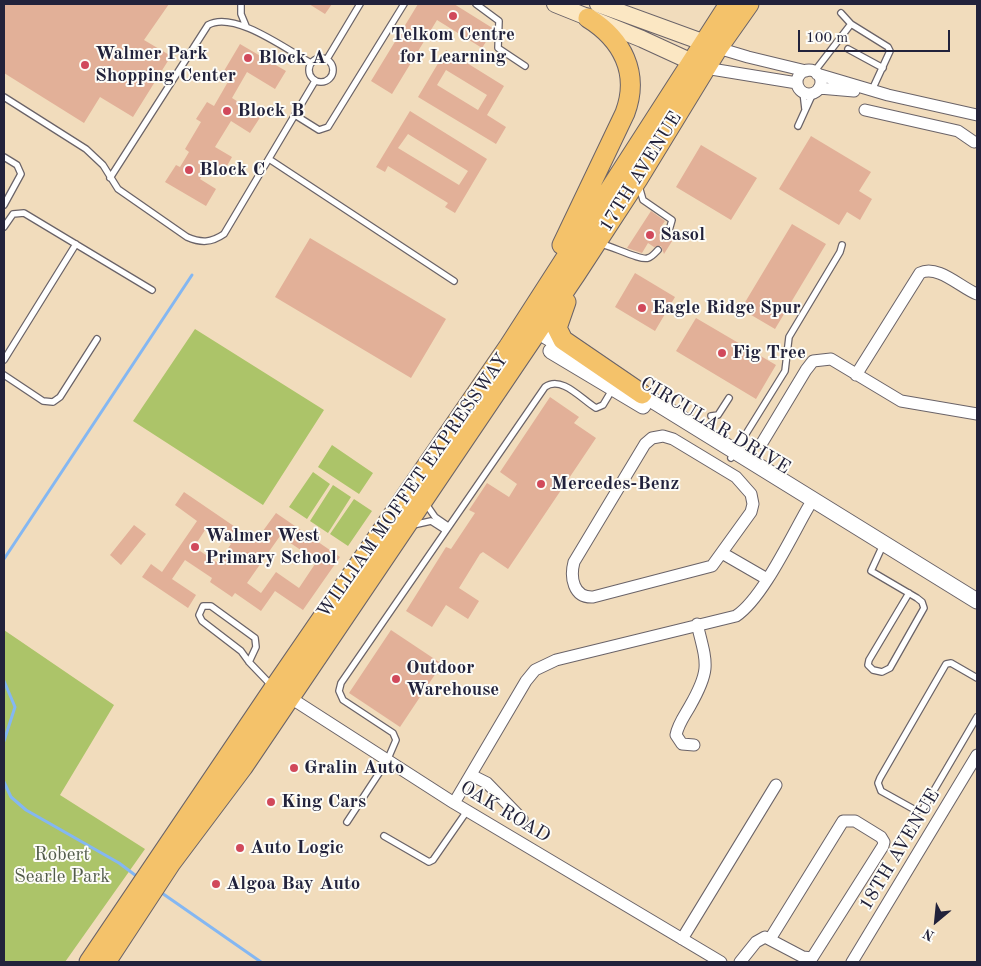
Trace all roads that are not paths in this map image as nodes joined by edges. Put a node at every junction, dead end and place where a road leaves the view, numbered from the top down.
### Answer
1 (241, 4) edge
2 (360, 4) edge
3 (404, 4) edge
4 (476, 4) edge
5 (555, 4) edge
6 (729, 4) edge
7 (749, 4) edge
8 (593, 11) edge
9 (841, 13) dead end
10 (851, 24) junction
11 (246, 26) junction
12 (711, 44) junction
13 (848, 49) dead end
14 (327, 59) junction
15 (311, 63) junction
16 (699, 65) junction
17 (525, 66) dead end
18 (883, 68) junction
19 (812, 72) junction
20 (315, 80) junction
21 (808, 89) junction
22 (872, 90) junction
23 (888, 95) junction
24 (4, 97) edge
25 (805, 109) junction
26 (865, 110) dead end
27 (295, 115) junction
28 (977, 115) edge
29 (798, 126) dead end
30 (976, 141) edge
31 (4, 157) edge
32 (269, 159) junction
33 (110, 178) junction
34 (638, 180) junction
35 (4, 205) edge
36 (4, 227) edge
37 (668, 234) dead end
38 (597, 243) junction
39 (76, 244) junction
40 (842, 245) dead end
41 (658, 250) dead end
42 (572, 280) junction
43 (454, 281) dead end
44 (551, 281) junction
45 (152, 290) dead end
46 (977, 294) edge
47 (528, 331) junction
48 (97, 339) dead end
49 (4, 360) edge
50 (4, 375) edge
51 (856, 375) junction
52 (614, 388) junction
53 (642, 394) junction
54 (729, 398) dead end
55 (977, 414) edge
56 (711, 416) dead end
57 (762, 443) dead end
58 (734, 455) junction
59 (423, 500) junction
60 (809, 506) junction
61 (447, 528) junction
62 (403, 530) junction
63 (886, 546) junction
64 (722, 552) junction
65 (767, 578) junction
66 (909, 593) junction
67 (977, 600) edge
68 (697, 624) junction
69 (249, 662) junction
70 (977, 678) edge
71 (274, 688) junction
72 (290, 698) junction
73 (977, 717) edge
74 (694, 745) dead end
75 (977, 755) edge
76 (387, 761) junction
77 (471, 775) junction
78 (776, 785) dead end
79 (454, 803) junction
80 (467, 810) junction
81 (522, 819) dead end
82 (347, 822) dead end
83 (384, 836) dead end
84 (166, 859) junction
85 (138, 901) junction
86 (682, 939) junction
87 (770, 939) junction
88 (89, 962) edge
89 (106, 962) edge
90 (721, 962) edge
91 (740, 962) edge
92 (852, 962) edge

1 - 11 lane
2 - 14 lane
3 - 27 lane
4 - 17 lane
5 - 8 main road
6 - 12 main road
7 - 12 main road, 17TH AVENUE
8 - 12 main road
8 - 16 main road
8 - 44 main road
9 - 10 lane
10 - 18 lane
10 - 19 lane
11 - 15 lane
11 - 33 lane
12 - 16 main road, 17TH AVENUE
12 - 19 street
13 - 18 lane
14 - 15 lane
14 - 20 lane
15 - 20 lane
16 - 21 street
16 - 34 main road, 17TH AVENUE
16 - 44 main road, WILLIAM MOFFET EXPRESSWAY
18 - 22 lane
19 - 21 street
19 - 21 street
19 - 22 street
20 - 27 lane
21 - 23 street
21 - 25 lane
21 - 25 lane
22 - 23 street
23 - 28 street
24 - 33 lane
25 - 29 lane
26 - 30 street
27 - 32 lane
31 - 35 lane
32 - 33 lane
32 - 43 lane
34 - 37 lane
34 - 38 main road, 17TH AVENUE
36 - 39 lane
38 - 41 lane
38 - 42 main road, 17TH AVENUE
39 - 45 lane
39 - 49 lane
40 - 58 lane
42 - 47 main road, 17TH AVENUE
42 - 53 main road
44 - 47 main road, WILLIAM MOFFET EXPRESSWAY
46 - 51 street
47 - 52 street, CIRCULAR DRIVE
47 - 53 street, CIRCULAR DRIVE
47 - 59 main road, WILLIAM MOFFET EXPRESSWAY
47 - 71 main road, WILLIAM MOFFET EXPRESSWAY
48 - 50 lane
51 - 55 street
51 - 57 street
52 - 58 street, CIRCULAR DRIVE
52 - 61 lane
53 - 58 street, CIRCULAR DRIVE
54 - 56 lane
58 - 60 street, CIRCULAR DRIVE
58 - 63 street, CIRCULAR DRIVE
59 - 61 lane
59 - 62 main road, WILLIAM MOFFET EXPRESSWAY
60 - 63 street, CIRCULAR DRIVE
60 - 65 street
61 - 62 lane
61 - 76 lane
62 - 72 main road, WILLIAM MOFFET EXPRESSWAY
63 - 66 lane
63 - 67 street, CIRCULAR DRIVE
64 - 64 street
64 - 65 street
65 - 68 street
66 - 66 lane
68 - 74 street
68 - 77 street
69 - 69 lane
69 - 71 lane
70 - 73 lane
71 - 72 street, OAK ROAD
71 - 84 main road, WILLIAM MOFFET EXPRESSWAY
72 - 76 street, OAK ROAD
72 - 84 main road, WILLIAM MOFFET EXPRESSWAY
75 - 92 street, 18TH AVENUE
76 - 79 street, OAK ROAD
76 - 82 lane
77 - 79 street
77 - 81 street
78 - 86 street
79 - 80 street, OAK ROAD
80 - 83 lane
80 - 86 street, OAK ROAD
84 - 85 main road, WILLIAM MOFFET EXPRESSWAY
85 - 88 main road, WILLIAM MOFFET EXPRESSWAY
85 - 89 main road, WILLIAM MOFFET EXPRESSWAY
86 - 90 street, OAK ROAD
87 - 87 street
87 - 91 street

